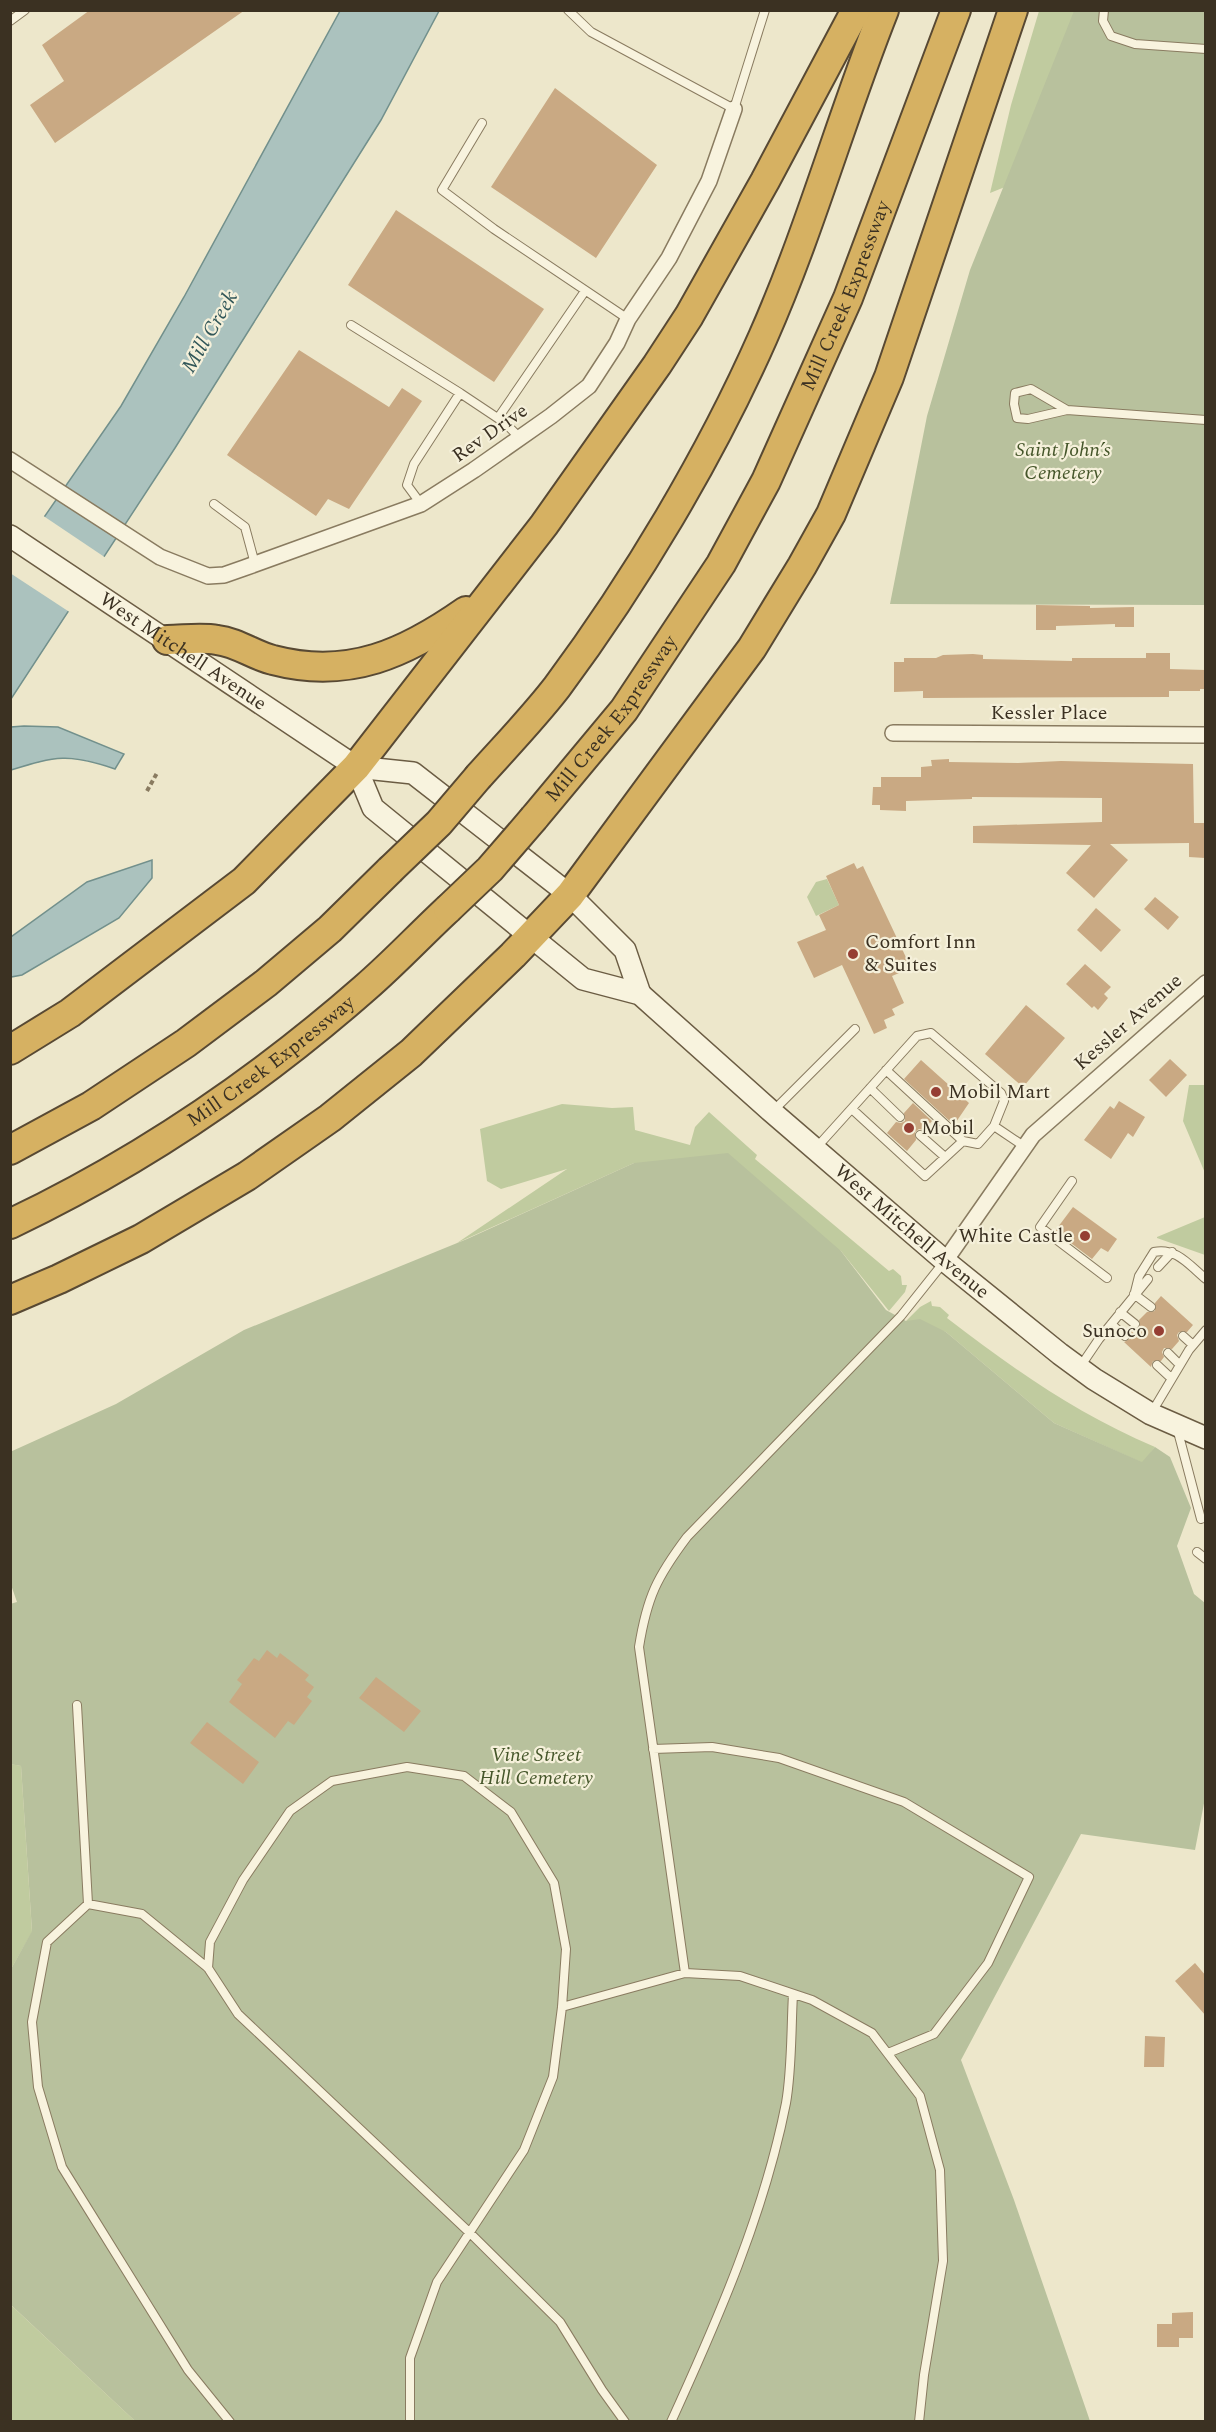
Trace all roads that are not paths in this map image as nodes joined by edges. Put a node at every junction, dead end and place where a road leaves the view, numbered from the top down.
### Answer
1 (25, 10) edge
2 (568, 10) edge
3 (765, 10) edge
4 (856, 10) edge
5 (884, 10) edge
6 (956, 10) edge
7 (1013, 10) edge
8 (1104, 10) edge
9 (10, 21) edge
10 (1206, 50) edge
11 (734, 110) junction
12 (482, 123) dead end
13 (585, 291) junction
14 (628, 319) junction
15 (351, 325) dead end
16 (459, 393) junction
17 (1067, 410) junction
18 (498, 418) junction
19 (1206, 420) edge
20 (520, 438) junction
21 (10, 460) edge
22 (214, 504) dead end
23 (421, 504) junction
24 (10, 536) edge
25 (255, 564) junction
26 (488, 596) junction
27 (167, 640) junction
28 (893, 733) dead end
29 (1206, 735) edge
30 (356, 767) junction
31 (570, 895) junction
32 (531, 936) junction
33 (1206, 983) edge
34 (640, 993) junction
35 (855, 1029) dead end
36 (10, 1050) edge
37 (886, 1071) junction
38 (870, 1088) junction
39 (853, 1110) junction
40 (772, 1112) junction
41 (900, 1117) dead end
42 (994, 1126) junction
43 (920, 1135) dead end
44 (963, 1141) junction
45 (1025, 1147) junction
46 (10, 1149) edge
47 (815, 1149) junction
48 (945, 1156) junction
49 (1072, 1181) dead end
50 (10, 1224) edge
51 (1172, 1252) junction
52 (945, 1261) junction
53 (1158, 1267) dead end
54 (1107, 1278) dead end
55 (1148, 1279) dead end
56 (1206, 1279) edge
57 (1134, 1294) junction
58 (10, 1300) edge
59 (1151, 1307) dead end
60 (1120, 1312) junction
61 (1111, 1324) junction
62 (1136, 1324) dead end
63 (1206, 1330) edge
64 (1125, 1336) dead end
65 (1184, 1336) dead end
66 (1193, 1345) junction
67 (1168, 1353) dead end
68 (1157, 1365) dead end
69 (1180, 1365) junction
70 (1079, 1369) junction
71 (1171, 1378) junction
72 (1151, 1414) junction
73 (1177, 1426) junction
74 (1206, 1438) edge
75 (1200, 1520) dead end
76 (1197, 1552) dead end
77 (1206, 1560) edge
78 (77, 1705) dead end
79 (653, 1749) junction
80 (88, 1905) junction
81 (208, 1968) junction
82 (685, 1973) junction
83 (793, 1994) junction
84 (562, 2007) junction
85 (888, 2053) junction
86 (470, 2233) junction
87 (230, 2421) edge
88 (410, 2421) edge
89 (625, 2421) edge
90 (671, 2421) edge
91 (919, 2421) edge

1 - 9 lane
2 - 11 lane
3 - 11 lane, Rev Drive
4 - 26 highway
5 - 46 highway, bridge
6 - 50 highway, Mill Creek Expressway, bridge
7 - 31 highway
8 - 10 lane
11 - 14 street, Rev Drive
12 - 13 lane
13 - 14 lane
13 - 18 lane
14 - 20 street, Rev Drive
15 - 16 lane
16 - 18 lane
16 - 23 lane
17 - 17 lane
17 - 19 lane
18 - 20 lane
20 - 23 street, Rev Drive
21 - 25 street, Rev Drive
22 - 25 lane
23 - 25 street, Rev Drive
24 - 27 main road, West Mitchell Avenue
26 - 27 highway
26 - 30 highway
27 - 30 main road, West Mitchell Avenue
28 - 29 street, Kessler Place
30 - 31 main road, West Mitchell Avenue
30 - 32 main road, West Mitchell Avenue
30 - 36 highway
31 - 32 highway
31 - 34 main road, West Mitchell Avenue
32 - 34 main road, West Mitchell Avenue
32 - 58 highway
33 - 45 street, Kessler Avenue
34 - 40 main road, West Mitchell Avenue
35 - 40 lane
37 - 38 lane
37 - 42 lane
37 - 44 lane
38 - 39 lane
38 - 41 lane
39 - 47 lane
39 - 48 lane
40 - 47 main road, West Mitchell Avenue
42 - 44 lane
42 - 45 lane
43 - 48 lane
44 - 48 lane
45 - 52 street, Kessler Avenue
47 - 52 main road, West Mitchell Avenue
49 - 54 lane
51 - 53 lane
51 - 56 lane
51 - 57 lane
52 - 70 main road, West Mitchell Avenue
52 - 79 lane
55 - 57 lane
57 - 59 lane
57 - 60 lane
60 - 61 lane
60 - 62 lane
61 - 64 lane
61 - 70 lane
63 - 66 lane
65 - 66 lane
66 - 69 lane
67 - 69 lane
68 - 71 lane
69 - 71 lane
70 - 72 main road, West Mitchell Avenue
71 - 72 lane
72 - 73 main road, West Mitchell Avenue
73 - 74 main road, West Mitchell Avenue
73 - 75 lane
76 - 77 lane
78 - 80 lane
79 - 82 lane
79 - 85 lane
80 - 81 lane
80 - 87 lane
81 - 84 lane
81 - 86 lane
82 - 83 lane
82 - 84 lane
83 - 85 lane
83 - 90 lane
84 - 86 lane
85 - 91 lane
86 - 88 lane
86 - 89 lane

